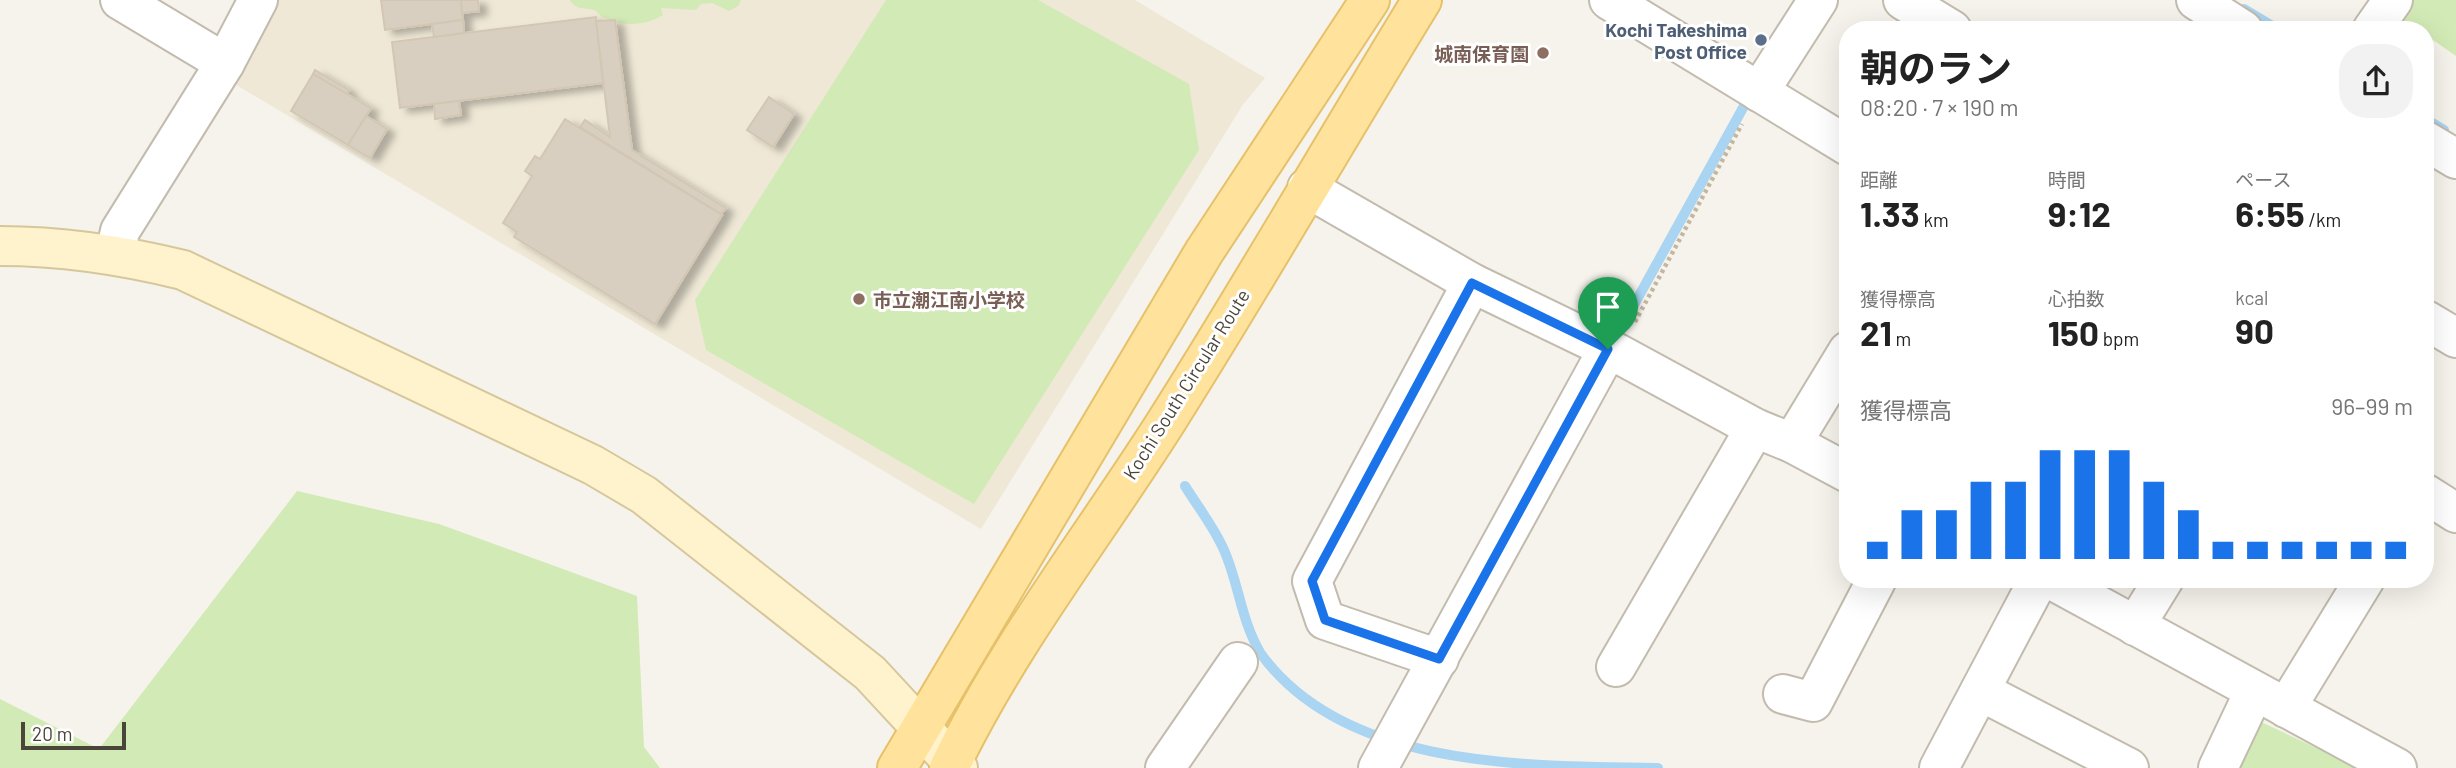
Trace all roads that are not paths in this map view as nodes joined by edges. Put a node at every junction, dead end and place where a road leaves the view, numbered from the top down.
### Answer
1 (120, 0) edge
2 (258, 0) edge
3 (1370, 0) edge
4 (1422, 0) edge
5 (1609, 0) edge
6 (1818, 0) edge
7 (1903, 0) edge
8 (2196, 0) edge
9 (2393, 0) edge
10 (1937, 21) edge
11 (2229, 21) edge
12 (2378, 21) edge
13 (225, 63) junction
14 (1759, 92) junction
15 (1839, 141) edge
16 (2434, 146) edge
17 (2456, 159) edge
18 (1307, 188) junction
19 (0, 246) edge
20 (115, 254) junction
21 (1472, 283) junction
22 (2434, 325) edge
23 (2456, 338) edge
24 (1613, 351) junction
25 (1839, 366) edge
26 (1755, 428) junction
27 (1792, 443) junction
28 (1839, 468) edge
29 (2434, 499) edge
30 (2456, 513) edge
31 (1872, 588) edge
32 (2034, 588) edge
33 (2066, 588) edge
34 (2158, 588) edge
35 (2358, 588) edge
36 (2135, 626) junction
37 (1439, 659) junction
38 (1238, 662) dead end
39 (1616, 667) dead end
40 (1980, 691) junction
41 (1783, 694) dead end
42 (2270, 700) junction
43 (918, 729) junction
44 (953, 766) edge
45 (897, 768) edge
46 (1165, 768) edge
47 (1378, 768) edge
48 (1939, 768) edge
49 (2129, 768) edge
50 (2218, 768) edge
51 (2398, 768) edge

1 - 13 street
2 - 13 street
3 - 43 main road
4 - 18 main road, Kochi South Circular Route
5 - 14 street
6 - 14 street
7 - 10 street
8 - 11 street
9 - 12 street
13 - 20 street
14 - 15 street
16 - 17 street
18 - 21 street
18 - 44 main road, Kochi South Circular Route
19 - 20 street
20 - 43 street
21 - 24 street
21 - 37 street
22 - 23 street
24 - 26 street
24 - 37 street
25 - 27 street
26 - 27 street
26 - 39 street
27 - 28 street
29 - 30 street
31 - 41 street
32 - 40 street
33 - 36 street
34 - 36 street
35 - 42 street
36 - 42 street
37 - 47 street
38 - 46 street
40 - 48 street
40 - 49 street
42 - 50 street
42 - 51 street
43 - 44 street
43 - 45 main road

